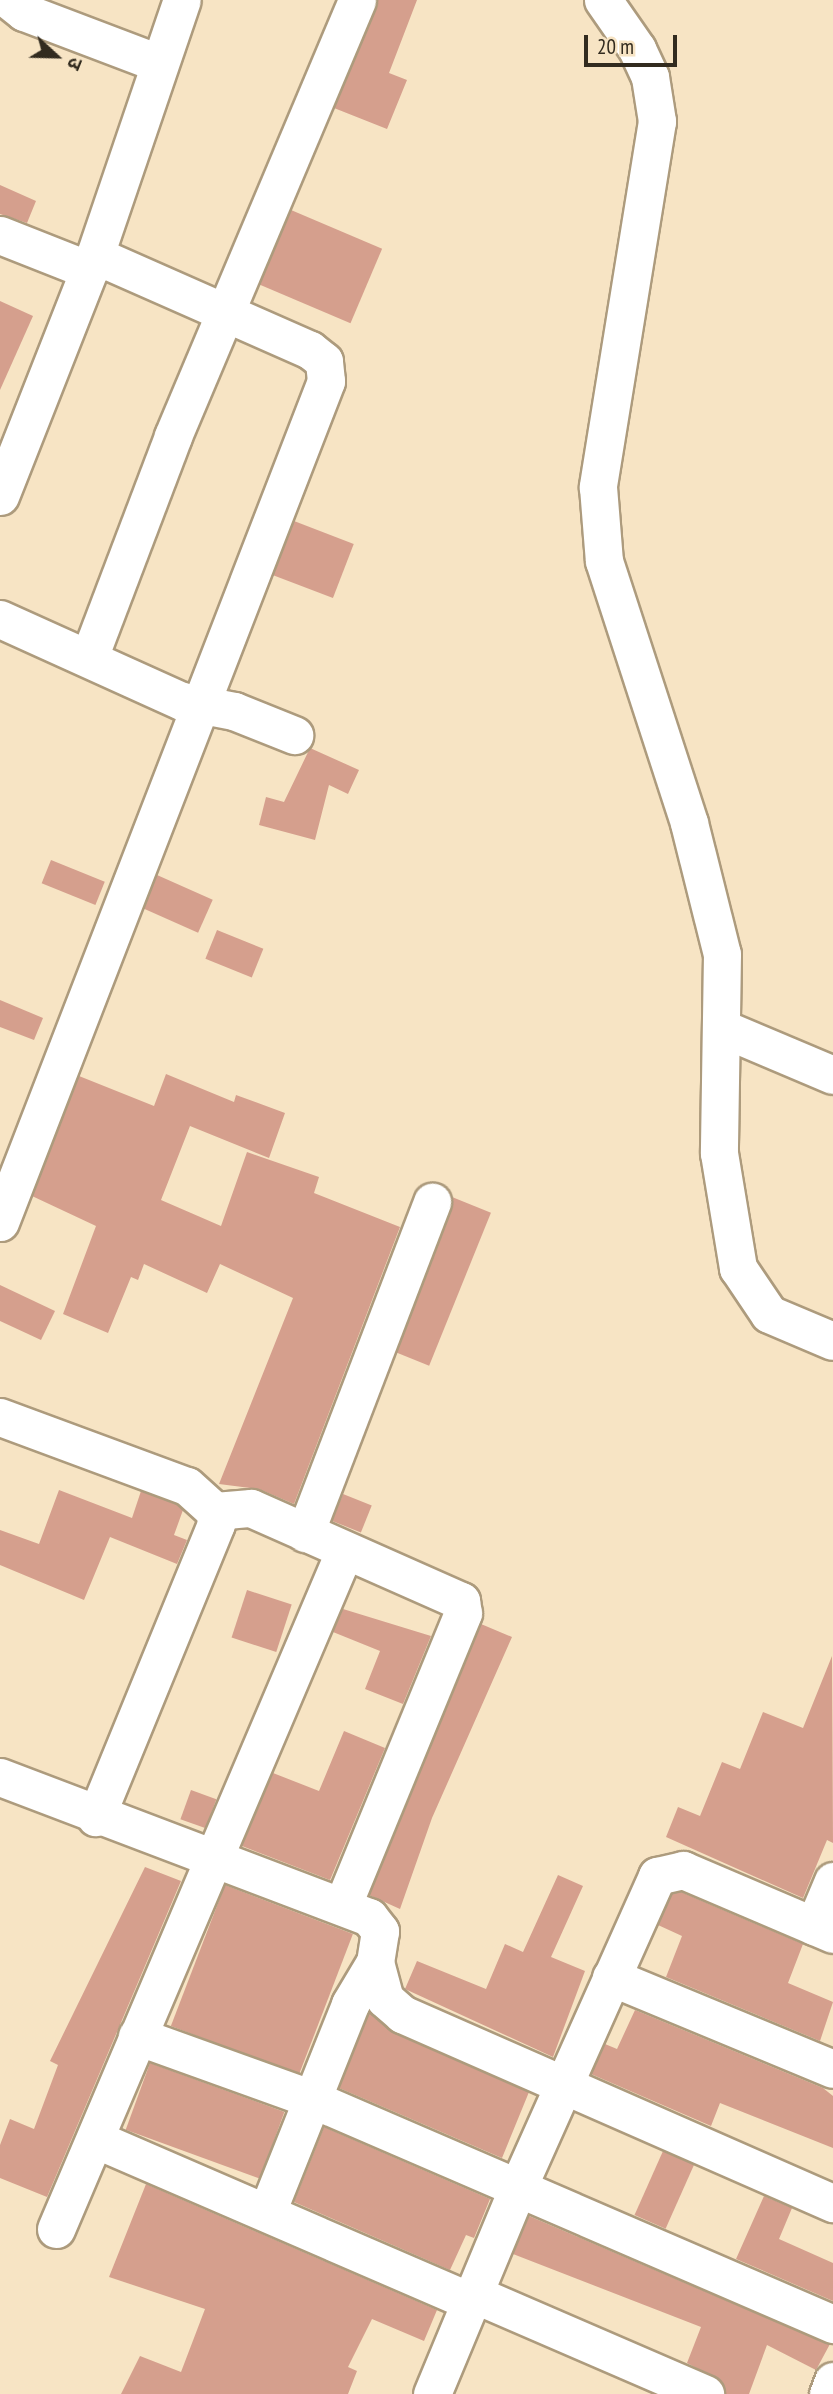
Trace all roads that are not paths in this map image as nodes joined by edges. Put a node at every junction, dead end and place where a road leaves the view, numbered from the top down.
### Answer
1 (9, 0) edge
2 (182, 0) edge
3 (357, 0) edge
4 (603, 0) edge
5 (158, 63) junction
6 (0, 235) edge
7 (92, 262) junction
8 (223, 313) junction
9 (0, 496) edge
10 (0, 619) edge
11 (90, 655) junction
12 (202, 707) junction
13 (295, 735) dead end
14 (724, 1029) junction
15 (833, 1074) edge
16 (432, 1202) dead end
17 (0, 1222) edge
18 (833, 1341) edge
19 (0, 1418) edge
20 (215, 1511) junction
21 (305, 1533) junction
22 (344, 1552) junction
23 (0, 1777) edge
24 (96, 1817) junction
25 (211, 1860) junction
26 (833, 1881) edge
27 (342, 1906) junction
28 (824, 1930) edge
29 (375, 1962) junction
30 (611, 1976) junction
31 (137, 2036) junction
32 (833, 2069) edge
33 (561, 2088) junction
34 (312, 2099) junction
35 (95, 2139) junction
36 (518, 2187) junction
37 (833, 2203) edge
38 (267, 2212) junction
39 (56, 2229) dead end
40 (472, 2298) junction
41 (833, 2324) edge
42 (833, 2381) edge
43 (432, 2394) edge
44 (705, 2394) edge
45 (828, 2394) edge

1 - 5 street
2 - 5 street
3 - 8 street
4 - 14 street
5 - 7 street
6 - 7 street
7 - 8 street
7 - 9 street
8 - 11 street
8 - 12 street
10 - 11 street
11 - 12 street
12 - 13 street
12 - 17 street
14 - 15 street
14 - 18 street
16 - 21 street
19 - 20 street
20 - 21 street
20 - 24 street
21 - 22 street
22 - 25 street
22 - 27 street
23 - 24 street
24 - 25 street
25 - 27 street
25 - 31 street
26 - 28 street
27 - 29 street
28 - 30 street
29 - 33 street
29 - 34 street
30 - 32 street
30 - 33 street
31 - 34 street
31 - 35 street
33 - 36 street
33 - 37 street
34 - 36 street
34 - 38 street
35 - 38 street
35 - 39 street
36 - 40 street
36 - 41 street
38 - 40 street
40 - 43 street
40 - 44 street
42 - 45 street

